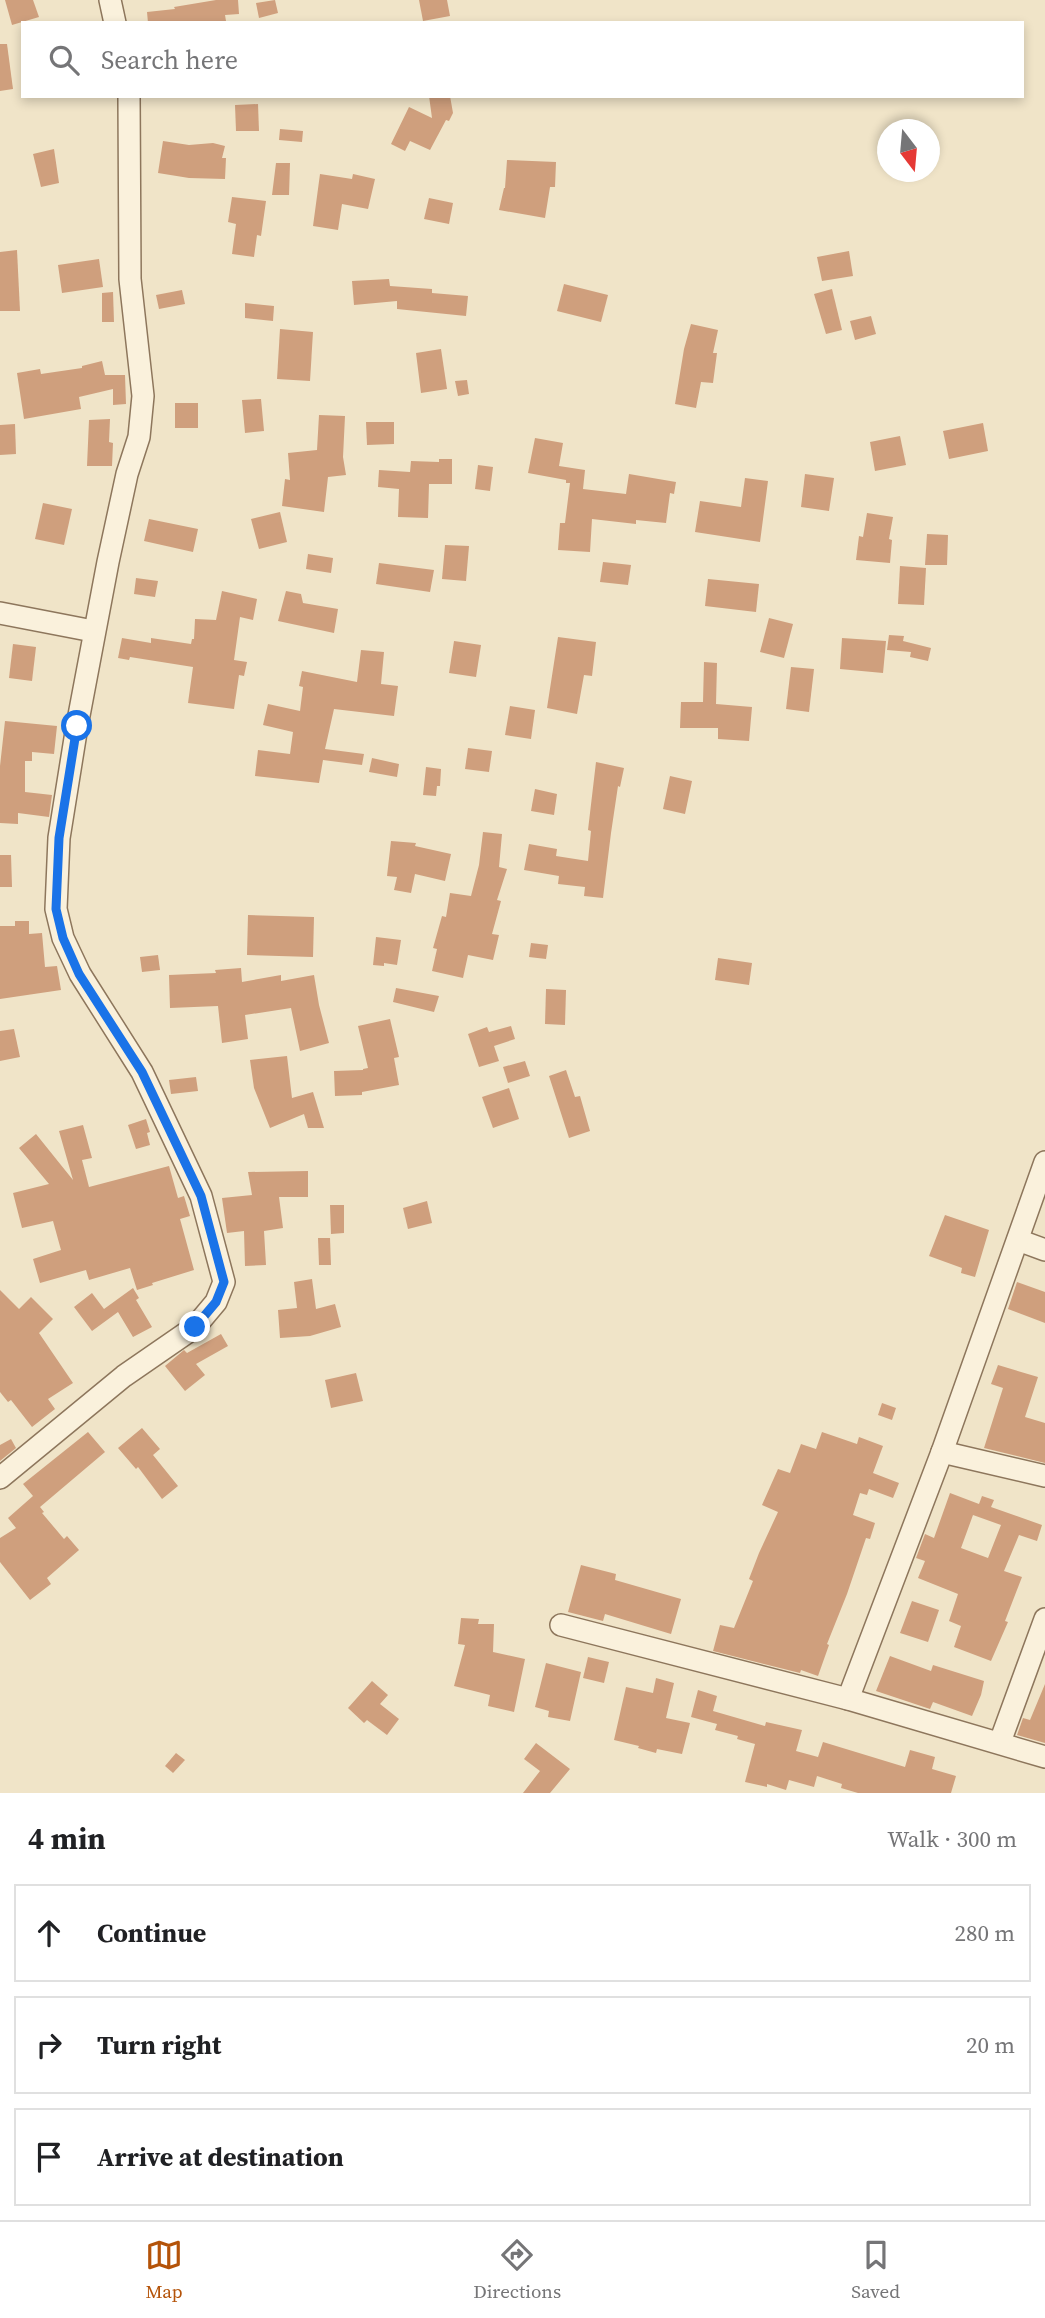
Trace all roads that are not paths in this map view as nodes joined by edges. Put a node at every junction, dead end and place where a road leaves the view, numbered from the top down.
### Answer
1 (110, 0) edge
2 (115, 21) edge
3 (129, 98) edge
4 (0, 613) edge
5 (93, 631) junction
6 (1045, 1162) edge
7 (1018, 1240) junction
8 (1045, 1250) edge
9 (942, 1451) junction
10 (1045, 1476) edge
11 (0, 1478) edge
12 (1045, 1619) edge
13 (562, 1625) dead end
14 (848, 1699) junction
15 (1000, 1742) junction
16 (1045, 1757) edge

1 - 2 street
3 - 5 street
4 - 5 street
5 - 11 street
6 - 7 street
7 - 8 street
7 - 9 street
9 - 10 street
9 - 14 street
12 - 15 street
13 - 14 street
14 - 15 street
15 - 16 street

